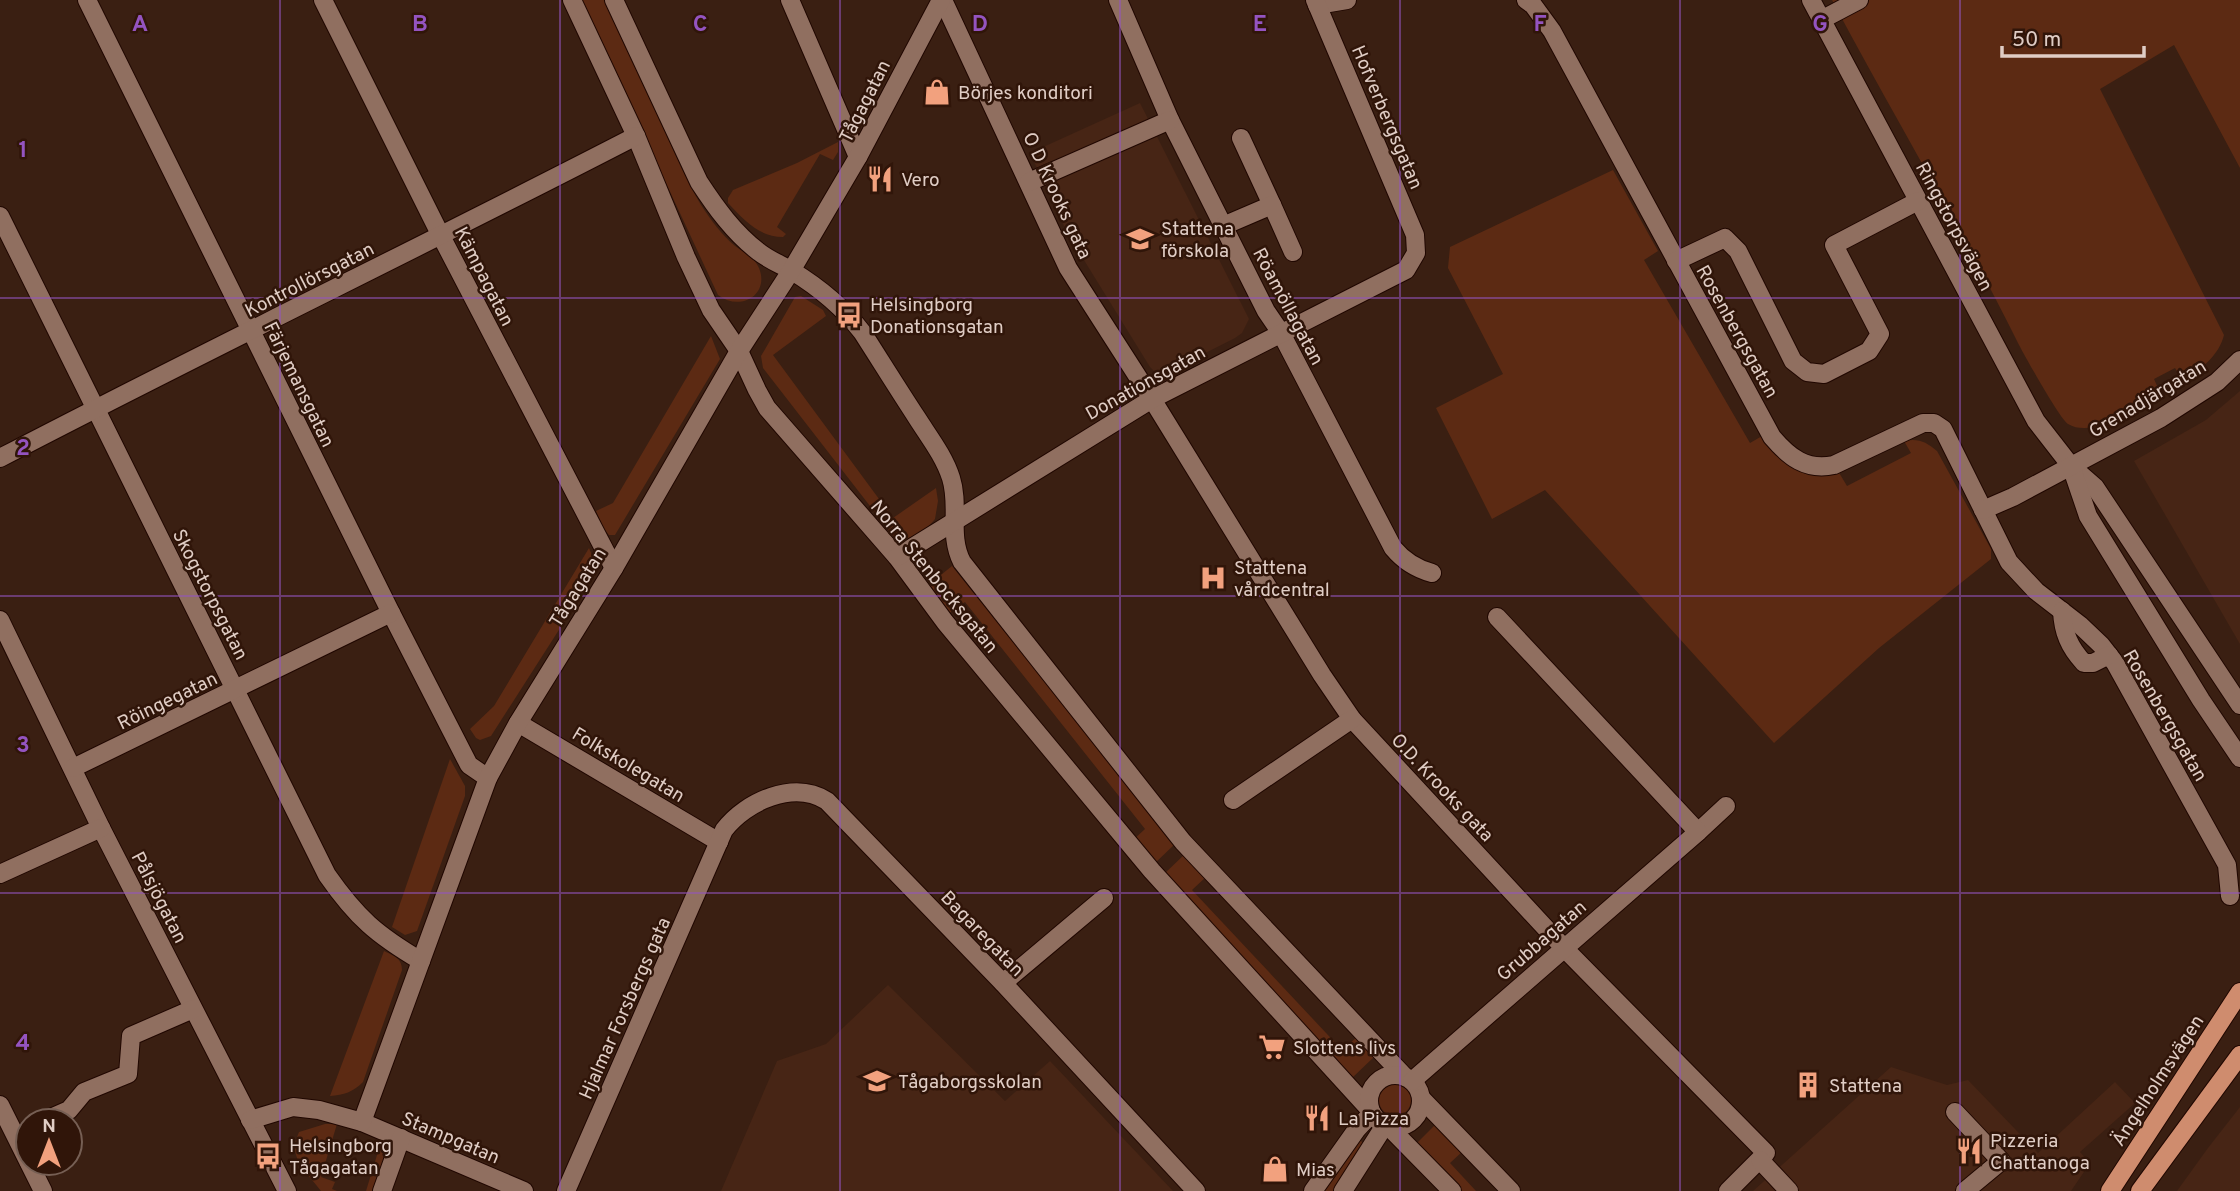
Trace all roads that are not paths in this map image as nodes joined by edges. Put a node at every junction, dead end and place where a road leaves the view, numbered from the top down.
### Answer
1 (87, 0) edge
2 (323, 0) edge
3 (572, 0) edge
4 (614, 0) edge
5 (790, 0) edge
6 (942, 0) edge
7 (1118, 0) edge
8 (1347, 0) edge
9 (1526, 0) edge
10 (1811, 0) edge
11 (1859, 0) edge
12 (1316, 2) edge
13 (1821, 20) junction
14 (1170, 120) junction
15 (636, 136) junction
16 (1241, 138) dead end
17 (859, 157) junction
18 (1029, 182) junction
19 (1918, 201) junction
20 (1272, 205) junction
21 (0, 216) edge
22 (1223, 226) junction
23 (441, 236) junction
24 (1293, 252) dead end
25 (1416, 253) joint
26 (1676, 261) junction
27 (792, 271) junction
28 (251, 332) junction
29 (1281, 333) junction
30 (739, 351) junction
31 (2240, 360) edge
32 (1152, 399) junction
33 (95, 408) junction
34 (0, 458) edge
35 (2071, 467) junction
36 (1983, 510) junction
37 (955, 520) junction
38 (897, 557) junction
39 (614, 568) junction
40 (1432, 573) dead end
41 (391, 613) junction
42 (1497, 617) dead end
43 (0, 620) edge
44 (236, 690) junction
45 (2240, 705) edge
46 (1352, 719) junction
47 (518, 723) junction
48 (2240, 758) edge
49 (74, 768) junction
50 (488, 778) junction
51 (1233, 800) dead end
52 (1726, 806) dead end
53 (101, 828) junction
54 (1699, 832) junction
55 (719, 842) junction
56 (0, 874) edge
57 (2230, 896) dead end
58 (1104, 898) dead end
59 (1564, 948) junction
60 (421, 961) junction
61 (1003, 983) junction
62 (2240, 992) edge
63 (193, 1009) junction
64 (2240, 1055) edge
65 (1408, 1079) junction
66 (1422, 1098) junction
67 (0, 1104) edge
68 (72, 1107) edge
69 (1371, 1111) junction
70 (1955, 1112) dead end
71 (250, 1120) junction
72 (14, 1122) edge
73 (362, 1122) junction
74 (1387, 1126) junction
75 (401, 1138) junction
76 (1763, 1157) junction
77 (287, 1191) edge
78 (382, 1191) edge
79 (524, 1191) edge
80 (566, 1191) edge
81 (1195, 1191) edge
82 (1313, 1191) edge
83 (1343, 1191) edge
84 (1452, 1191) edge
85 (1511, 1191) edge
86 (1728, 1191) edge
87 (1789, 1191) edge
88 (1965, 1191) edge
89 (2110, 1191) edge
90 (2140, 1191) edge

1 - 28 street, Färjemansgatan
2 - 23 street, Kämpagatan
3 - 15 street, Norra Stenbocksgatan
4 - 27 street, Norra Stenbocksgatan
5 - 17 street
6 - 17 street, Tågagatan
6 - 18 street, O D Krooks gata
7 - 14 street, Röamöllagatan
8 - 12 street
9 - 26 street, Rosenbergsgatan
10 - 13 street, Ringstorpsvägen
11 - 13 street
12 - 25 street, Hofverbergsgatan
13 - 19 street, Ringstorpsvägen
14 - 18 street
14 - 22 street, Röamöllagatan
15 - 23 street, Kontrollörsgatan
15 - 30 street, Norra Stenbocksgatan
16 - 20 street
17 - 27 street, Tågagatan
18 - 32 street, O D Krooks gata
19 - 26 street
19 - 35 street, Ringstorpsvägen
20 - 22 street
20 - 24 street
21 - 33 street, Skogstorpsgatan
22 - 29 street, Röamöllagatan
23 - 28 street, Kontrollörsgatan
23 - 39 street, Kämpagatan
25 - 29 street, Donationsgatan
26 - 36 street, Rosenbergsgatan
27 - 30 street, Tågagatan
27 - 37 street, Norra Stenbocksgatan
28 - 33 street, Kontrollörsgatan
28 - 41 street, Färjemansgatan
29 - 32 street, Donationsgatan
29 - 40 street, Röamöllagatan
30 - 38 street, Norra Stenbocksgatan
30 - 39 street, Tågagatan
31 - 35 street, Grenadjärgatan
32 - 37 street, Donationsgatan
32 - 46 street, O.D. Krooks gata
33 - 34 street, Kontrollörsgatan
33 - 44 street, Skogstorpsgatan
35 - 36 street
35 - 45 street, Ringstorpsvägen
35 - 48 street, Ringstorpsvägen
36 - 57 street, Rosenbergsgatan
37 - 38 street, Donationsgatan
37 - 65 street, Norra Stenbocksgatan
38 - 69 street, Norra Stenbocksgatan
39 - 47 street, Tågagatan
41 - 44 street, Röingegatan
41 - 50 street, Färjemansgatan
42 - 54 street
43 - 49 street, Pålsjögatan
44 - 49 street, Röingegatan
44 - 60 street, Skogstorpsgatan
46 - 51 street
46 - 59 street, O.D. Krooks gata
47 - 50 street, Tågagatan
47 - 55 street, Folkskolegatan
49 - 53 street, Pålsjögatan
50 - 60 street, Tågagatan
52 - 54 street, Grubbagatan
53 - 56 street
53 - 63 street, Pålsjögatan
54 - 59 street, Grubbagatan
55 - 61 street, Bagaregatan
55 - 80 street, Hjalmar Forsbergs gata
58 - 61 street
59 - 65 street, Grubbagatan
59 - 76 street, O.D. Krooks gata
60 - 73 street, Tågagatan
61 - 81 street, Bagaregatan
62 - 89 main road, Ängelholmsvägen
63 - 68 street
63 - 71 street, Pålsjögatan
64 - 90 main road
65 - 66 street, Norra Stenbocksgatan
65 - 69 street
66 - 74 street
66 - 85 street, Norra Stenbocksgatan
67 - 72 street
69 - 74 street, Norra Stenbocksgatan
69 - 82 street
70 - 88 street
71 - 73 street
71 - 77 street, Pålsjögatan
73 - 75 street, Stampgatan
74 - 83 street
74 - 84 street, Norra Stenbocksgatan
75 - 78 street
75 - 79 street, Stampgatan
76 - 86 street
76 - 87 street, O.D. Krooks gata

